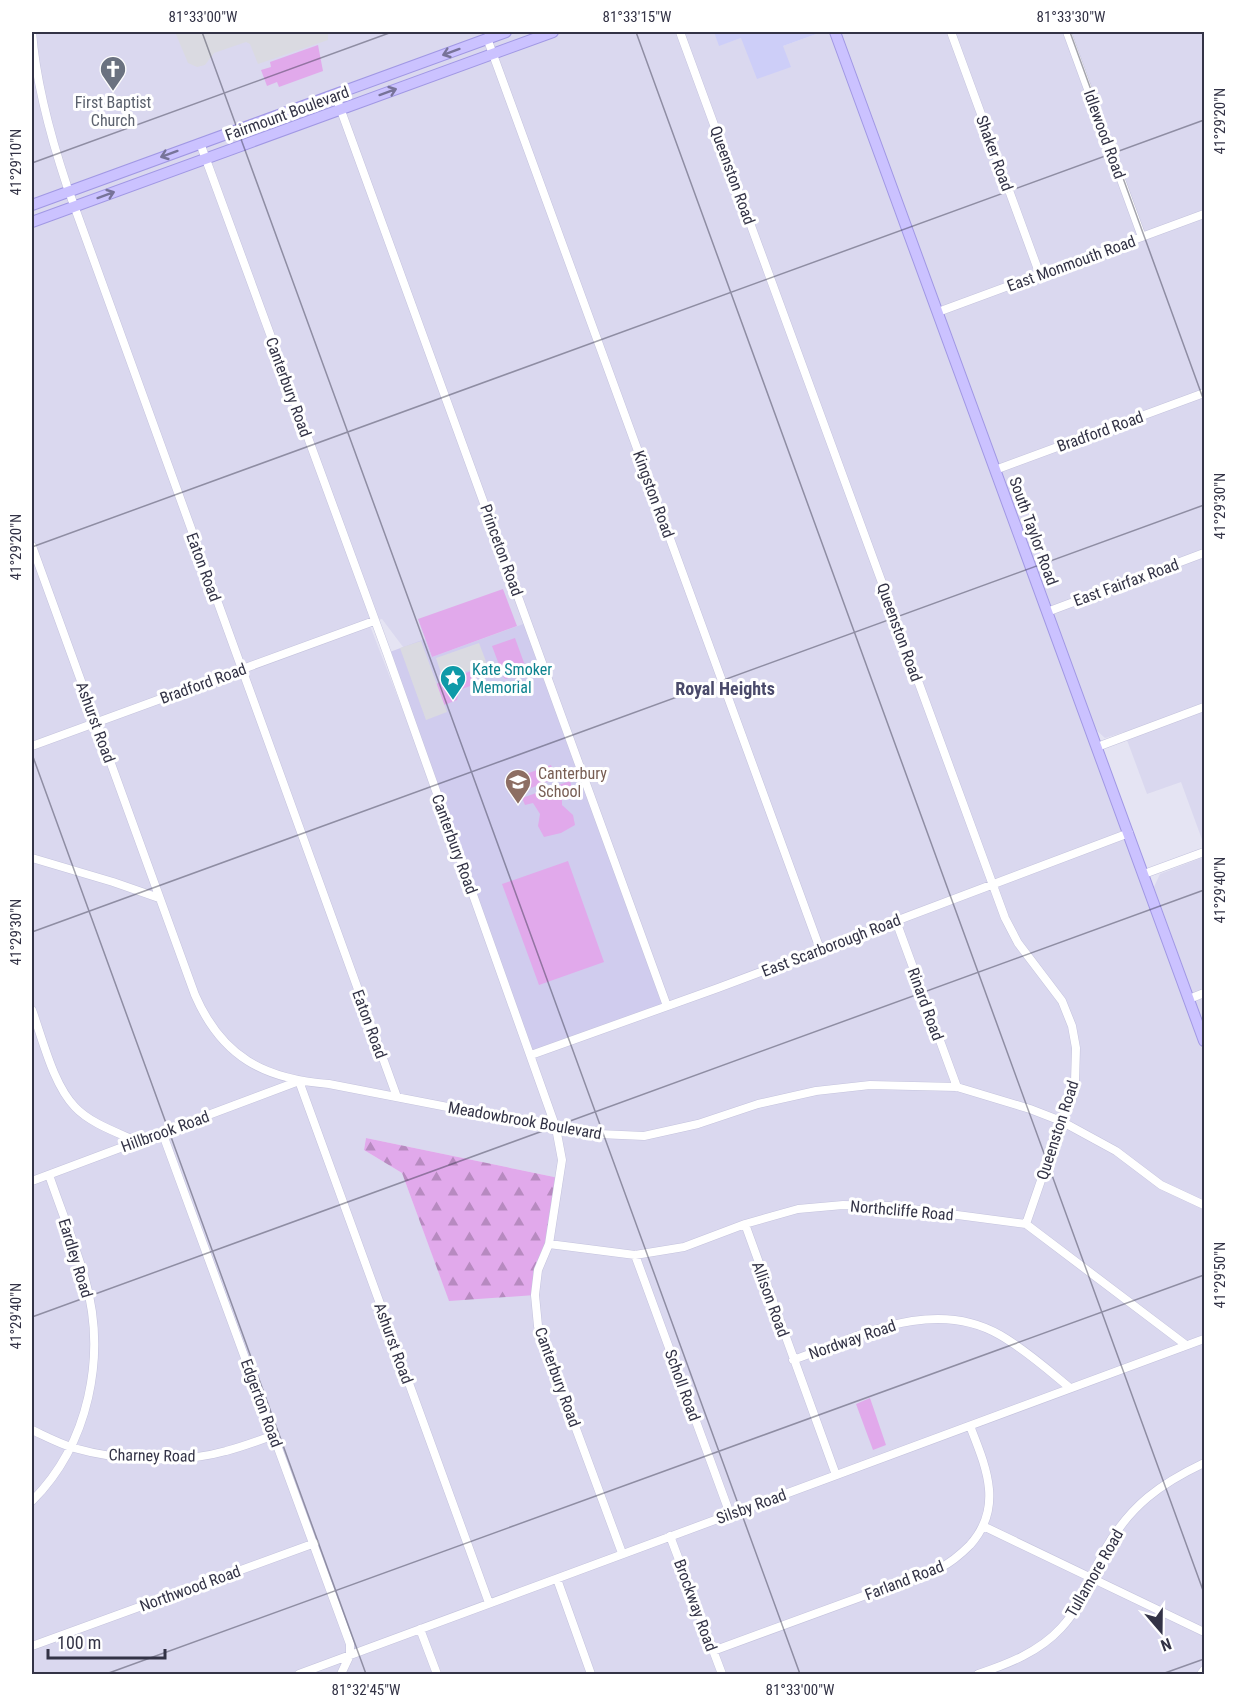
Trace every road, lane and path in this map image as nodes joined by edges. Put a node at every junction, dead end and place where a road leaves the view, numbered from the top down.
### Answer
1 (32, 32) edge
2 (506, 32) edge
3 (553, 32) edge
4 (680, 32) edge
5 (835, 32) edge
6 (951, 32) edge
7 (1068, 32) edge
8 (487, 38) junction
9 (493, 53) junction
10 (335, 94) junction
11 (341, 109) junction
12 (231, 132) junction
13 (200, 143) junction
14 (239, 146) junction
15 (206, 158) junction
16 (68, 191) junction
17 (32, 205) edge
18 (74, 206) junction
19 (1204, 214) edge
20 (32, 222) edge
21 (1142, 237) junction
22 (1040, 275) junction
23 (938, 312) junction
24 (1204, 393) edge
25 (995, 470) junction
26 (32, 546) edge
27 (1204, 554) edge
28 (1047, 612) junction
29 (374, 621) junction
30 (242, 669) junction
31 (1204, 707) edge
32 (96, 723) junction
33 (32, 746) edge
34 (1098, 747) junction
35 (1129, 833) junction
36 (1204, 852) edge
37 (32, 858) edge
38 (1144, 874) junction
39 (993, 885) junction
40 (159, 898) junction
41 (896, 921) junction
42 (820, 949) junction
43 (1204, 993) edge
44 (1189, 999) junction
45 (667, 1006) junction
46 (32, 1010) edge
47 (1204, 1041) edge
48 (531, 1055) junction
49 (299, 1082) junction
50 (957, 1088) junction
51 (396, 1097) junction
52 (1061, 1121) junction
53 (556, 1128) junction
54 (162, 1132) junction
55 (136, 1141) junction
56 (49, 1175) junction
57 (32, 1181) edge
58 (1204, 1205) edge
59 (745, 1224) junction
60 (1026, 1224) junction
61 (549, 1244) junction
62 (635, 1255) junction
63 (1204, 1339) edge
64 (1186, 1345) junction
65 (793, 1360) junction
66 (1070, 1388) junction
67 (970, 1426) junction
68 (32, 1430) edge
69 (274, 1436) junction
70 (71, 1447) junction
71 (1204, 1463) edge
72 (836, 1474) junction
73 (32, 1501) edge
74 (730, 1514) junction
75 (983, 1526) junction
76 (670, 1536) junction
77 (315, 1543) junction
78 (622, 1553) junction
79 (1092, 1577) junction
80 (556, 1579) junction
81 (489, 1604) junction
82 (420, 1629) junction
83 (1204, 1632) edge
84 (32, 1646) edge
85 (713, 1651) junction
86 (350, 1655) junction
87 (1204, 1670) edge
88 (299, 1674) edge
89 (341, 1674) edge
90 (437, 1674) edge
91 (591, 1674) edge
92 (722, 1674) edge
93 (978, 1674) edge
94 (1201, 1674) edge

1 - 16 street, Eaton Road
2 - 8 main road, Fairmount Boulevard
3 - 9 main road, Fairmount Boulevard
4 - 39 street, Queenston Road
5 - 23 main road, South Taylor Road
6 - 22 street, Shaker Road
7 - 21 street, Idlewood Road
8 - 9 street, Kingston Road
8 -> 10 main road, Fairmount Boulevard
11 -> 9 main road, Fairmount Boulevard
9 - 42 street, Kingston Road
10 - 11 street, Princeton Road
10 - 12 main road, Fairmount Boulevard
11 - 14 main road, Fairmount Boulevard
11 - 45 street, Princeton Road
12 - 13 main road, Fairmount Boulevard
12 - 14 main road
13 - 15 street, Canterbury Road
13 -> 16 main road, Fairmount Boulevard
14 - 15 main road, Fairmount Boulevard
18 -> 15 main road, Fairmount Boulevard
15 - 29 street, Canterbury Road
16 - 17 main road, Fairmount Boulevard
16 - 18 street, Eaton Road
18 - 20 main road, Fairmount Boulevard
18 - 30 street, Eaton Road
19 - 21 street, East Monmouth Road
21 - 22 street, East Monmouth Road
22 - 23 street, East Monmouth Road
23 - 25 main road, South Taylor Road
24 - 25 street, Bradford Road
25 - 28 main road, South Taylor Road
26 - 32 street, Ashurst Road
27 - 28 street, East Fairfax Road
28 - 34 main road, South Taylor Road
29 - 30 street, Bradford Road
29 - 48 street, Canterbury Road
30 - 32 street, Bradford Road
30 - 51 street, Eaton Road
31 - 34 street
32 - 33 street, Bradford Road
32 - 40 street, Ashurst Road
34 - 35 main road, South Taylor Road
35 - 38 main road, South Taylor Road
35 - 39 street, East Scarborough Road
36 - 38 street
37 - 40 street
38 - 44 main road, South Taylor Road
39 - 41 street, East Scarborough Road
39 - 52 street, Queenston Road
40 - 49 street, Meadowbrook Boulevard
41 - 42 street, East Scarborough Road
41 - 50 street, Rinard Road
42 - 45 street, East Scarborough Road
43 - 44 street
44 - 47 main road, South Taylor Road
45 - 48 street, East Scarborough Road
46 - 55 street
48 - 53 street, Canterbury Road
49 - 51 street, Meadowbrook Boulevard
49 - 54 street, Hillbrook Road
49 - 81 street, Ashurst Road
50 - 52 street, Meadowbrook Boulevard
50 - 53 street, Meadowbrook Boulevard
51 - 53 street, Meadowbrook Boulevard
52 - 58 street, Meadowbrook Boulevard
52 - 60 street, Queenston Road
53 - 61 street, Canterbury Road
54 - 55 street, Hillbrook Road
54 - 69 street, Edgerton Road
55 - 56 street, Hillbrook Road
56 - 57 street, Hillbrook Road
56 - 70 street, Eardley Road
59 - 60 street, Northcliffe Road
59 - 62 street, Northcliffe Road
59 - 65 street, Allison Road
60 - 64 street, Northcliffe Road
61 - 62 street, Northcliffe Road
61 - 78 street, Canterbury Road
62 - 74 street, Scholl Road
63 - 64 street, Silsby Road
64 - 66 street, Silsby Road
65 - 66 street, Nordway Road
65 - 72 street, Allison Road
66 - 67 street, Silsby Road
67 - 72 street, Silsby Road
67 - 75 street, Farland Road
68 - 70 street, Charney Road
69 - 70 street, Charney Road
69 - 77 street, Edgerton Road
70 - 73 street, Eardley Road
71 - 79 street, Tullamore Road
72 - 74 street, Silsby Road
74 - 76 street, Silsby Road
75 - 79 street
75 - 85 street, Farland Road
76 - 78 street, Silsby Road
76 - 85 street, Brockway Road
77 - 84 street, Northwood Road
77 - 86 street, Edgerton Road
78 - 80 street, Silsby Road
79 - 83 street
79 - 93 street, Tullamore Road
80 - 81 street, Silsby Road
80 - 91 street
81 - 82 street, Silsby Road
82 - 86 street, Silsby Road
82 - 90 street
85 - 92 street, Brockway Road
86 - 88 street, Silsby Road
86 - 89 street
87 - 94 street

